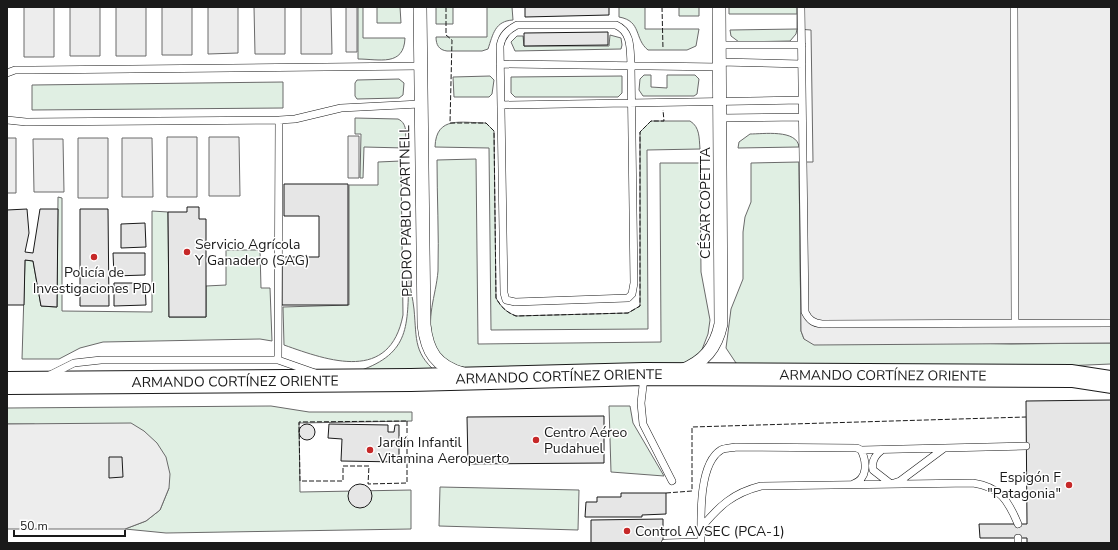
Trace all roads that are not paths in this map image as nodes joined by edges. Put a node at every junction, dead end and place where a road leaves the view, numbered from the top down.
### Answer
1 (420, 7) edge
2 (720, 7) edge
3 (801, 7) edge
4 (1014, 7) edge
5 (720, 45) junction
6 (802, 45) junction
7 (500, 64) junction
8 (720, 64) junction
9 (802, 64) junction
10 (631, 65) junction
11 (420, 66) junction
12 (7, 73) edge
13 (802, 100) junction
14 (720, 101) junction
15 (631, 102) junction
16 (420, 104) junction
17 (501, 105) junction
18 (720, 118) junction
19 (802, 118) junction
20 (7, 120) edge
21 (279, 120) junction
22 (1015, 323) junction
23 (1111, 323) edge
24 (278, 360) junction
25 (644, 374) junction
26 (671, 374) junction
27 (1072, 376) junction
28 (1111, 376) edge
29 (484, 378) junction
30 (7, 379) edge
31 (338, 381) junction
32 (1111, 382) edge
33 (7, 383) edge
34 (34, 383) junction
35 (1026, 446) dead end
36 (943, 449) junction
37 (861, 450) junction
38 (882, 450) junction
39 (672, 481) dead end
40 (851, 484) junction
41 (891, 484) junction
42 (1018, 524) dead end
43 (701, 528) junction
44 (700, 542) edge
45 (664, 543) edge

1 - 11 street, PEDRO PABLO DARTNELL
2 - 5 street, CÉSAR COPETTA
3 - 6 lane
4 - 22 lane
5 - 6 lane
5 - 8 street, CÉSAR COPETTA
6 - 9 lane
7 - 10 lane
7 - 10 lane
7 - 17 lane
8 - 9 lane
8 - 10 lane
8 - 14 street, CÉSAR COPETTA
9 - 13 lane
10 - 15 lane
11 - 12 lane
11 - 16 street, PEDRO PABLO DARTNELL
13 - 14 lane
13 - 19 lane
14 - 15 lane
14 - 18 street, CÉSAR COPETTA
15 - 17 lane
15 - 17 lane
16 - 21 lane
16 - 29 street, PEDRO PABLO DARTNELL
18 - 19 lane
18 - 26 street, CÉSAR COPETTA
19 - 22 lane
20 - 21 lane
21 - 24 lane
22 - 23 lane
24 - 31 lane
24 - 34 lane
25 - 26 highway, ARMANDO CORTÍNEZ ORIENTE
25 - 29 highway, ARMANDO CORTÍNEZ ORIENTE
25 - 39 lane
26 - 27 highway, ARMANDO CORTÍNEZ ORIENTE
27 - 28 highway
27 - 32 highway, ARMANDO CORTÍNEZ ORIENTE
29 - 31 highway, ARMANDO CORTÍNEZ ORIENTE
30 - 34 street
31 - 34 highway, ARMANDO CORTÍNEZ ORIENTE
33 - 34 highway, ARMANDO CORTÍNEZ ORIENTE
35 - 36 lane
36 - 38 lane
36 - 41 lane
37 - 38 lane
37 - 40 lane
37 - 43 lane
38 - 41 lane
40 - 41 lane
40 - 43 lane
41 - 42 lane
43 - 44 lane
44 - 45 lane

